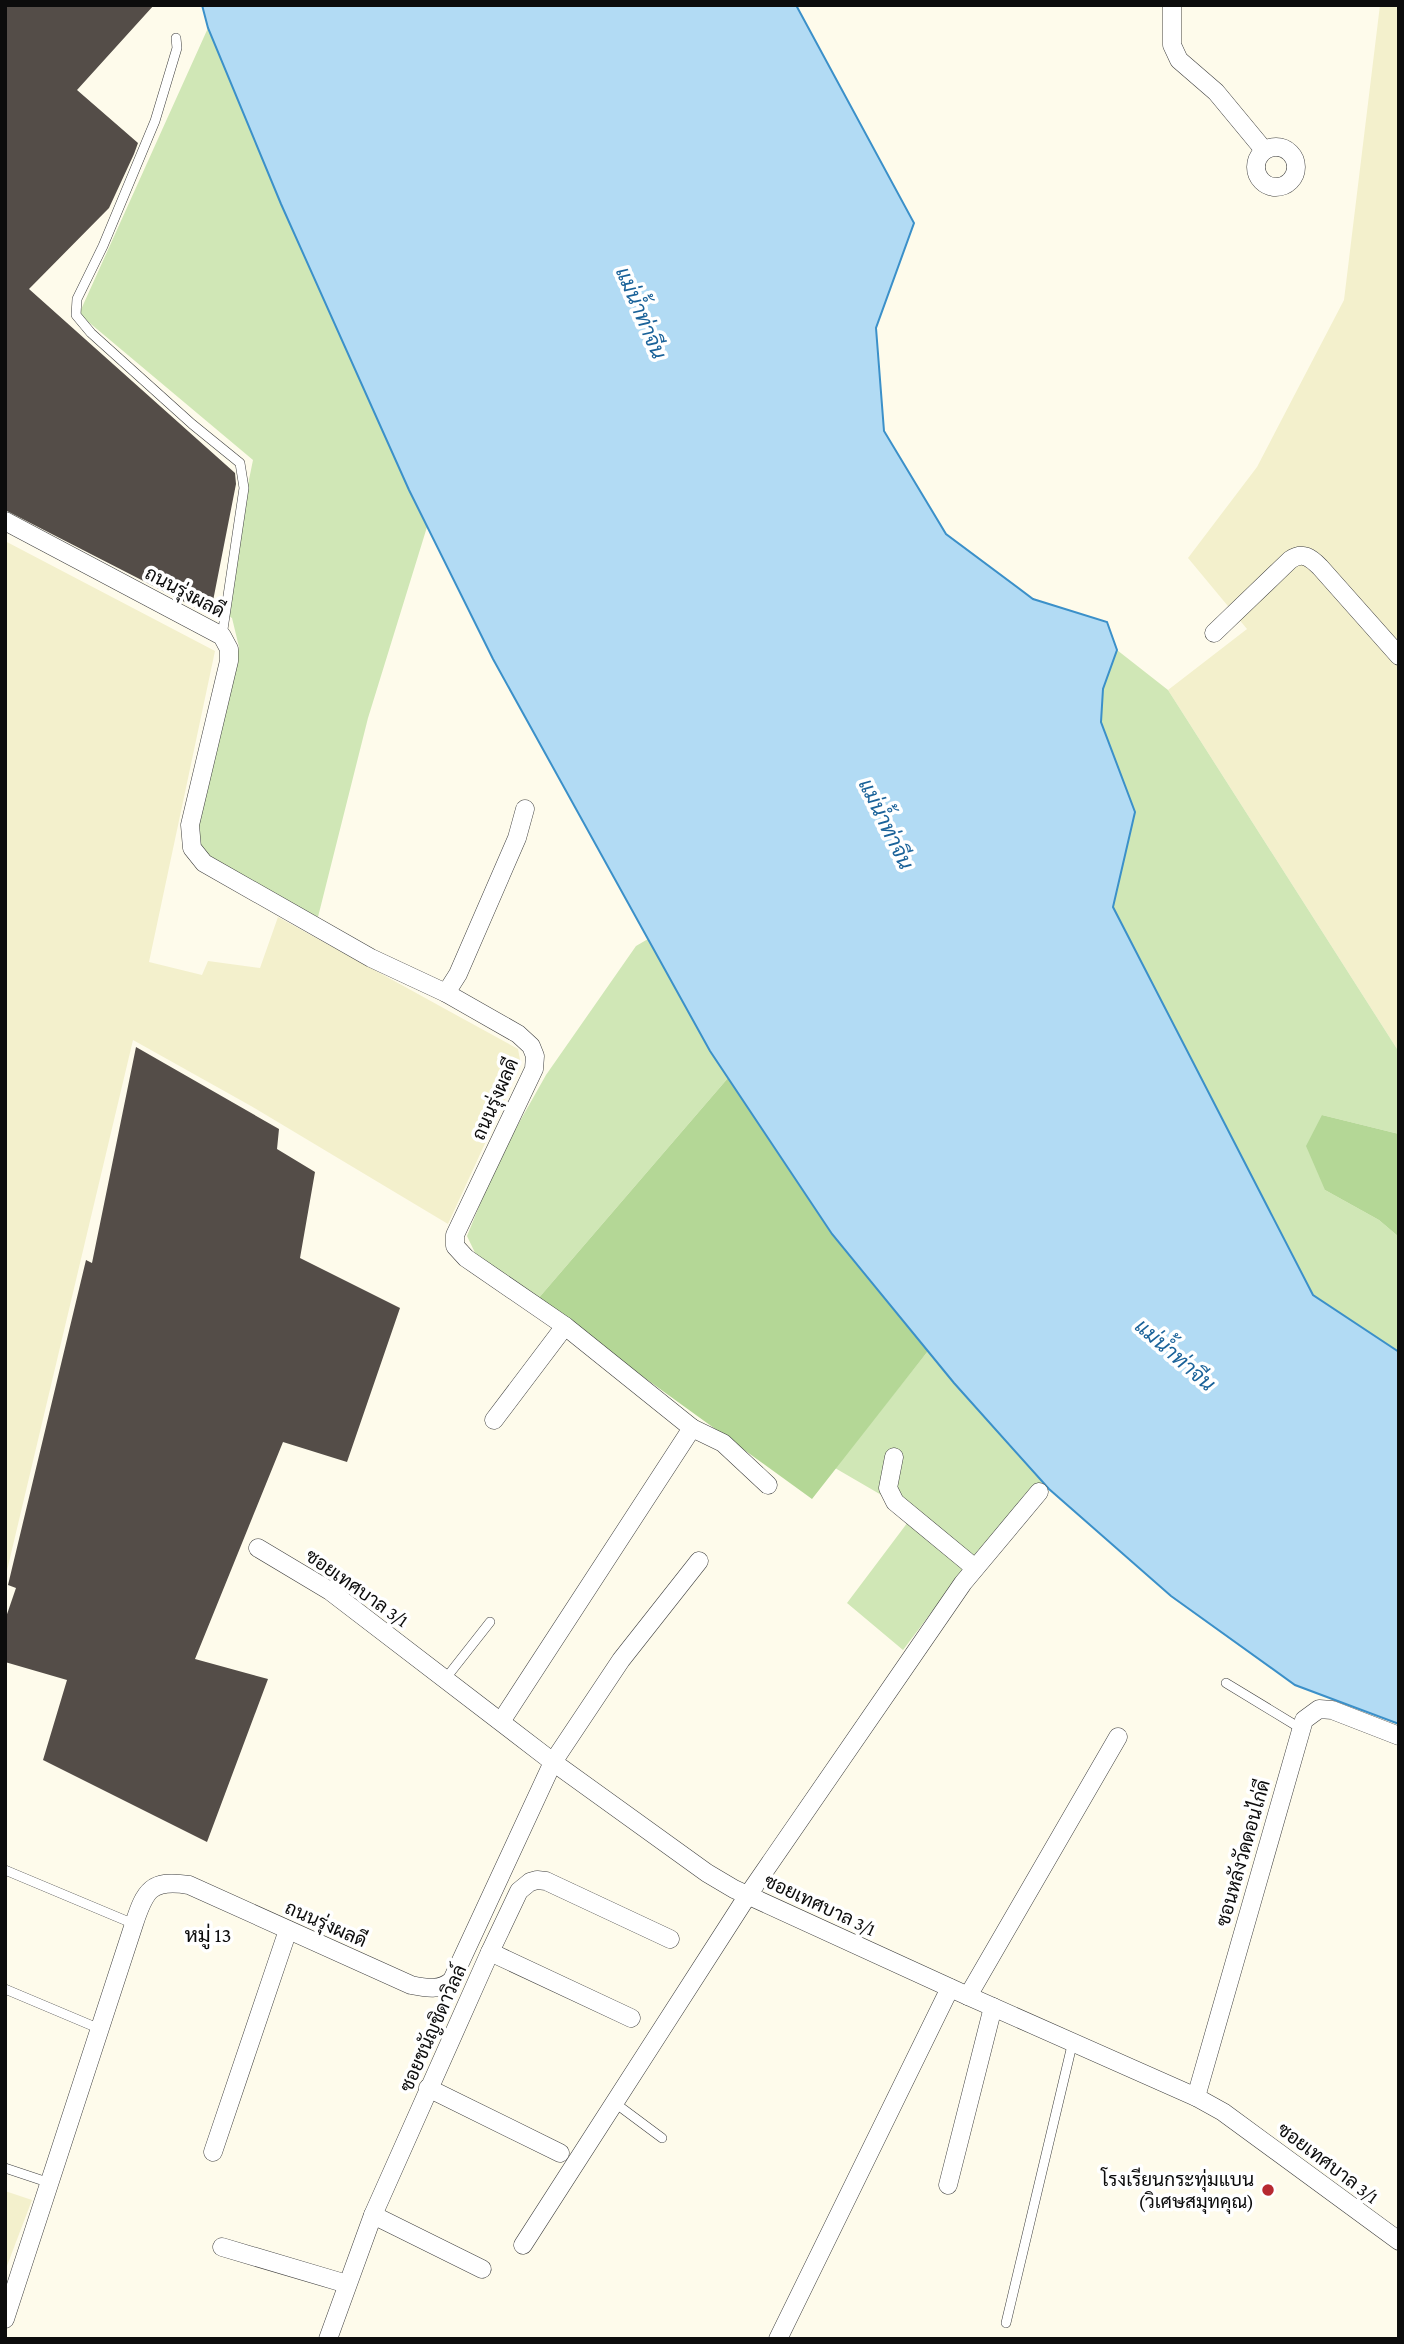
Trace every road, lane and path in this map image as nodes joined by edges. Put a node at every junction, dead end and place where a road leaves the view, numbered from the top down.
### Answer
1 (1172, 5) edge
2 (176, 38) dead end
3 (1264, 150) dead end
4 (5, 521) edge
5 (1214, 633) dead end
6 (222, 636) junction
7 (1399, 656) edge
8 (525, 809) dead end
9 (446, 993) junction
10 (565, 1325) junction
11 (494, 1420) dead end
12 (692, 1428) junction
13 (894, 1457) dead end
14 (768, 1485) dead end
15 (1039, 1492) dead end
16 (258, 1548) dead end
17 (699, 1561) dead end
18 (975, 1568) junction
19 (490, 1622) dead end
20 (446, 1678) junction
21 (1226, 1683) dead end
22 (502, 1720) junction
23 (1300, 1728) junction
24 (1399, 1736) edge
25 (1118, 1737) dead end
26 (553, 1762) junction
27 (5, 1870) edge
28 (748, 1895) junction
29 (134, 1924) junction
30 (288, 1930) junction
31 (670, 1939) dead end
32 (490, 1952) junction
33 (950, 1988) junction
34 (5, 1989) edge
35 (968, 1996) junction
36 (993, 2007) junction
37 (631, 2018) dead end
38 (100, 2029) junction
39 (1073, 2041) junction
40 (428, 2088) junction
41 (1196, 2097) junction
42 (615, 2103) junction
43 (662, 2138) dead end
44 (213, 2152) dead end
45 (560, 2153) dead end
46 (5, 2168) edge
47 (50, 2183) junction
48 (948, 2185) dead end
49 (373, 2215) junction
50 (1399, 2241) edge
51 (523, 2245) dead end
52 (222, 2248) dead end
53 (482, 2269) dead end
54 (346, 2284) junction
55 (5, 2319) edge
56 (1006, 2323) dead end
57 (328, 2339) edge
58 (778, 2339) edge

1 - 3 street
2 - 6 lane
4 - 6 street, ถนนรุ่งผลดี
5 - 7 street
6 - 9 street, ถนนรุ่งผลดี
8 - 9 street
9 - 10 street, ถนนรุ่งผลดี
10 - 11 street
10 - 12 street, ถนนรุ่งผลดี
12 - 14 street, ถนนรุ่งผลดี
12 - 22 street
13 - 18 street
15 - 18 street
16 - 20 street, ซอยเทศบาล 3/1
17 - 26 street, ถนนรุ่งผลดี
18 - 28 street
19 - 20 lane
20 - 22 street, ซอยเทศบาล 3/1
21 - 23 lane
22 - 26 street, ซอยเทศบาล 3/1
23 - 24 street
23 - 41 street, ซอนหลังวัดดอนไก่ดี
25 - 35 street
26 - 28 street, ซอยเทศบาล 3/1
26 - 30 street, ถนนรุ่งผลดี
27 - 29 lane
28 - 33 street, ซอยเทศบาล 3/1
28 - 42 street
29 - 30 street, ถนนรุ่งผลดี
29 - 38 street, ถนนรุ่งผลดี
30 - 44 street
31 - 32 street, ซอยชนัญชิดาวิลล์
32 - 37 street
32 - 40 street, ซอยชนัญชิดาวิลล์
33 - 35 street, ซอยเทศบาล 3/1
33 - 58 street
34 - 38 lane
35 - 36 street, ซอยเทศบาล 3/1
36 - 39 street, ซอยเทศบาล 3/1
36 - 48 street
38 - 47 street, ถนนรุ่งผลดี
39 - 41 street, ซอยเทศบาล 3/1
39 - 56 lane
40 - 45 street
40 - 49 street, ซอยชนัญชิดาวิลล์
41 - 50 street, ซอยเทศบาล 3/1
42 - 43 lane
42 - 51 street
46 - 47 lane
47 - 55 street, ถนนรุ่งผลดี
49 - 53 street
49 - 54 street, ซอยชนัญชิดาวิลล์
52 - 54 street
54 - 57 street, ซอยชนัญชิดาวิลล์

